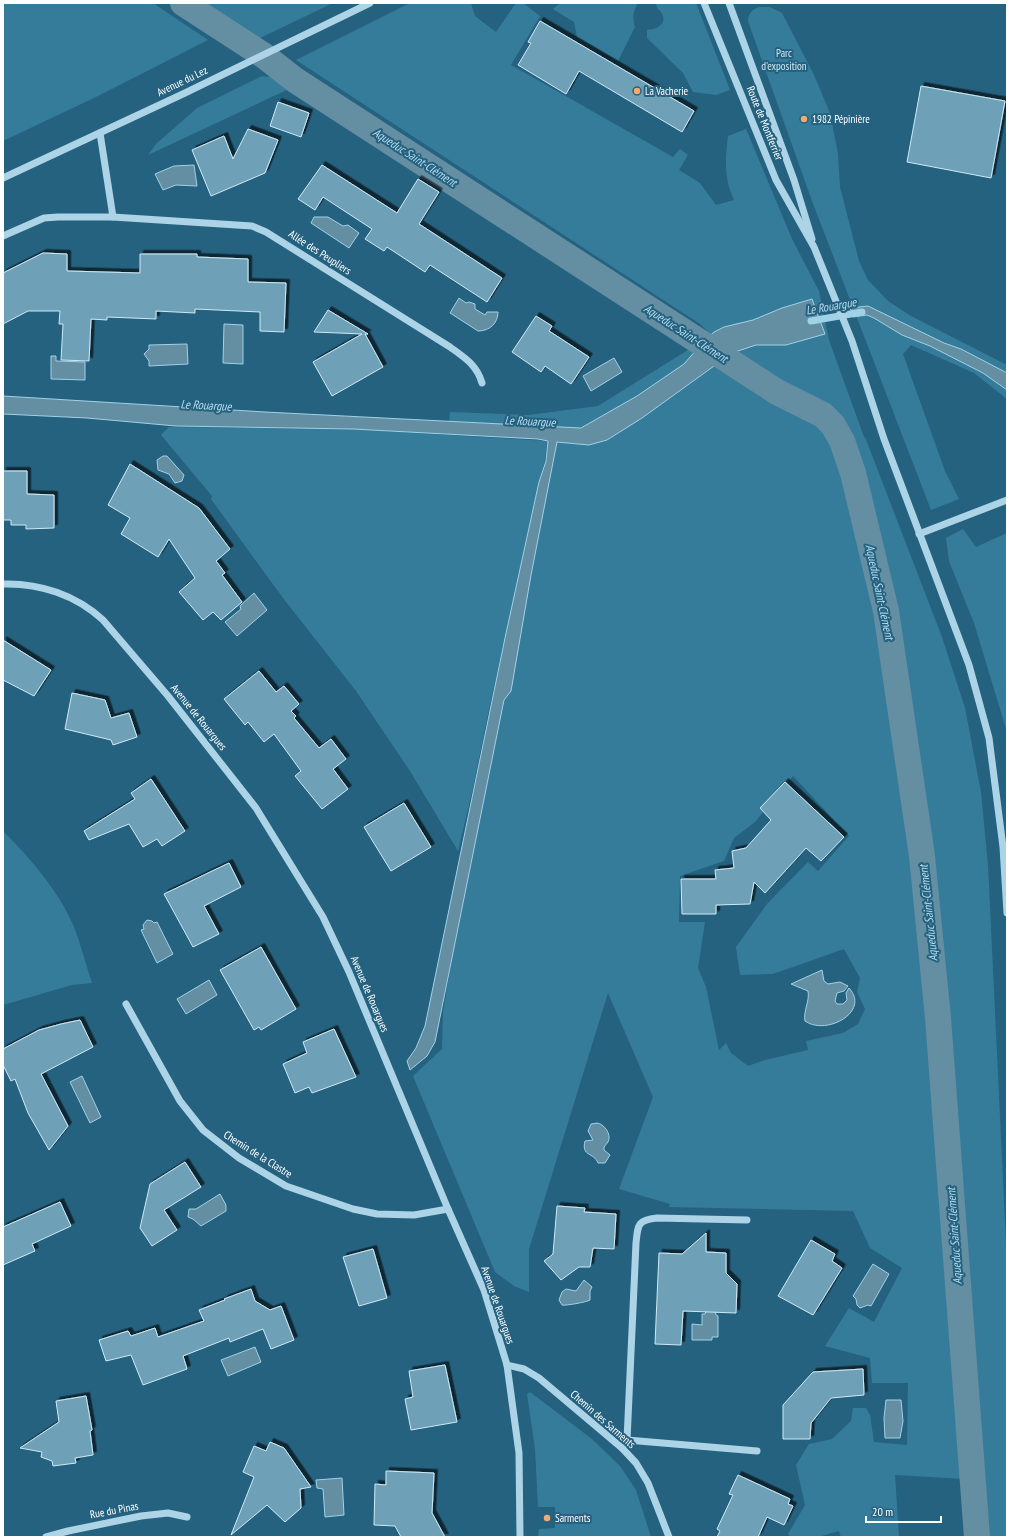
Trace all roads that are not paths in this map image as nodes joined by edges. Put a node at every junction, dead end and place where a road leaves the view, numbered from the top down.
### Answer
1 (370, 3) edge
2 (704, 3) edge
3 (729, 3) edge
4 (100, 133) junction
5 (3, 178) edge
6 (113, 217) junction
7 (3, 236) edge
8 (814, 246) junction
9 (482, 383) dead end
10 (1007, 500) edge
11 (919, 534) junction
12 (3, 584) edge
13 (1007, 913) edge
14 (126, 1004) dead end
15 (448, 1209) junction
16 (747, 1220) dead end
17 (507, 1365) junction
18 (627, 1440) junction
19 (622, 1448) junction
20 (757, 1451) dead end
21 (187, 1517) dead end
22 (46, 1537) edge
23 (520, 1537) edge
24 (670, 1537) edge

1 - 4 street, Avenue du Lez
2 - 8 street, Route de Montferrier
3 - 8 street, Route de Montferrier
4 - 5 street, Avenue du Lez
4 - 6 street
6 - 7 street, Allée des Peupliers
6 - 9 street, Allée des Peupliers
8 - 11 street, Route de Montferrier
10 - 11 street
11 - 13 street, Route de Montferrier
12 - 15 street, Avenue de Rouargues
14 - 15 street, Chemin de la Clastre
15 - 17 street, Avenue de Rouargues
16 - 18 street
17 - 19 street, Chemin des Sarments
17 - 23 street, Avenue de Rouargues
18 - 19 street
18 - 20 street
19 - 24 street, Chemin des Sarments
21 - 22 street, Rue du Pinas

